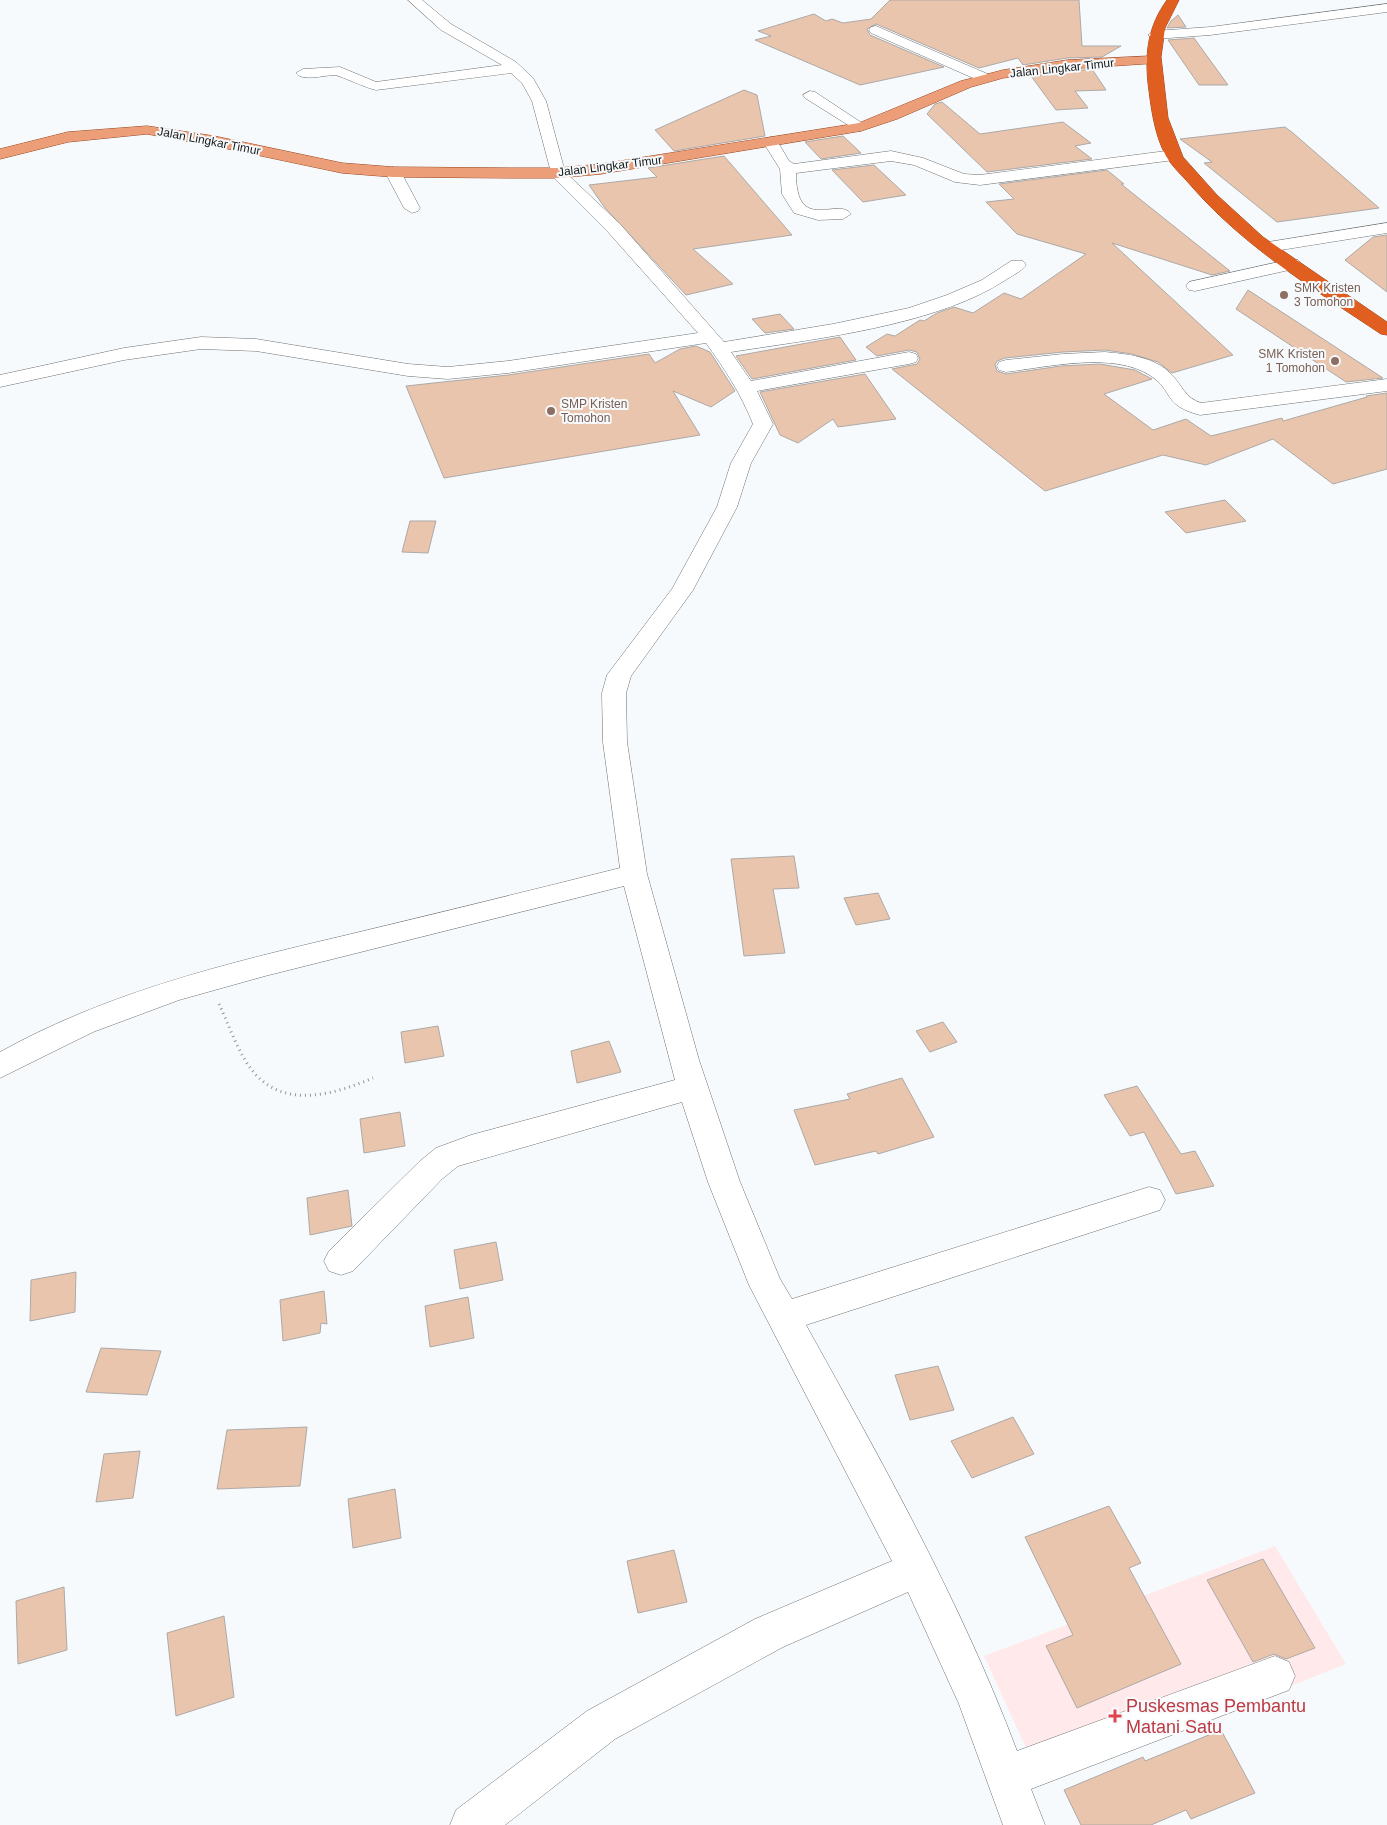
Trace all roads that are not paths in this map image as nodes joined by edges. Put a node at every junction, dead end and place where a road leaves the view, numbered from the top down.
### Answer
1 (414, 0) edge
2 (1173, 0) edge
3 (1387, 8) edge
4 (876, 30) dead end
5 (1155, 35) junction
6 (1153, 60) junction
7 (515, 68) junction
8 (303, 73) dead end
9 (985, 78) junction
10 (810, 94) dead end
11 (860, 127) junction
12 (770, 142) junction
13 (0, 154) edge
14 (1174, 155) junction
15 (788, 168) junction
16 (393, 172) junction
17 (558, 173) junction
18 (412, 208) dead end
19 (843, 214) dead end
20 (1387, 228) edge
21 (1268, 247) junction
22 (1292, 264) junction
23 (1017, 265) dead end
24 (1195, 286) dead end
25 (1387, 330) edge
26 (715, 343) junction
27 (910, 358) dead end
28 (1006, 366) dead end
29 (0, 381) edge
30 (1387, 385) edge
31 (745, 388) junction
32 (634, 874) junction
33 (0, 1066) edge
34 (693, 1087) junction
35 (1149, 1200) dead end
36 (341, 1261) dead end
37 (784, 1317) junction
38 (917, 1569) junction
39 (1275, 1676) dead end
40 (1006, 1775) junction
41 (471, 1825) edge
42 (1024, 1825) edge

1 - 7 street
2 - 5 highway
3 - 5 street
4 - 9 street
5 - 6 highway
6 - 9 main road, Jalan Lingkar Timur
6 - 14 highway
7 - 8 street
7 - 17 street
9 - 11 main road, Jalan Lingkar Timur
10 - 11 street
11 - 12 main road, Jalan Lingkar Timur
12 - 15 street
12 - 17 main road, Jalan Lingkar Timur
13 - 16 main road, Jalan Lingkar Timur
14 - 15 street
14 - 21 highway
15 - 19 street
16 - 17 main road, Jalan Lingkar Timur
16 - 18 street
17 - 26 street
20 - 21 street
21 - 22 highway
22 - 24 street
22 - 25 highway
23 - 26 street
26 - 29 street
26 - 31 street
27 - 31 street
28 - 30 street
31 - 32 street
32 - 33 street
32 - 34 street
34 - 36 street
34 - 37 street
35 - 37 street
37 - 38 street
38 - 40 street
38 - 41 street
39 - 40 street
40 - 42 street

